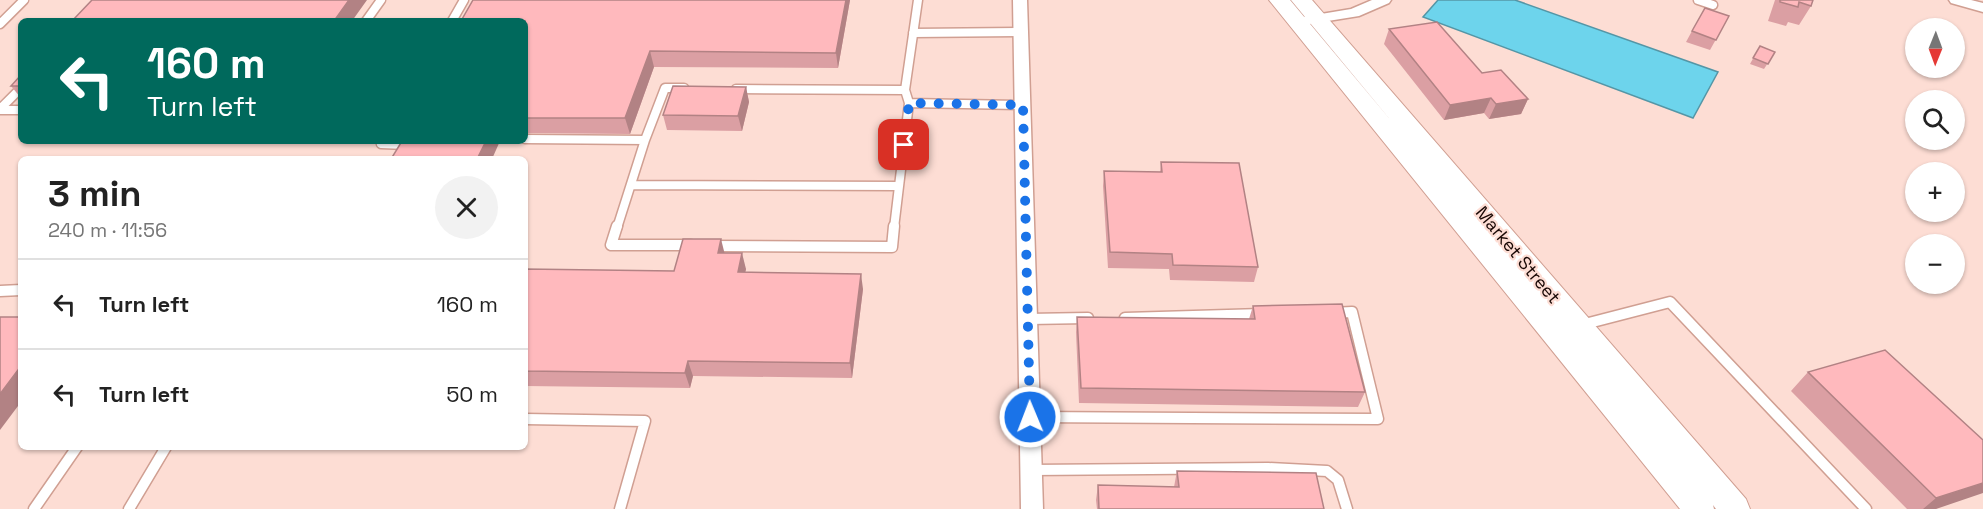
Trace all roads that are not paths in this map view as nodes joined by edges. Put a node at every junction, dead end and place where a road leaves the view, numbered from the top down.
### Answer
1 (24, 0) edge
2 (381, 0) edge
3 (464, 0) edge
4 (918, 0) edge
5 (1020, 0) edge
6 (1279, 0) edge
7 (1384, 0) edge
8 (1698, 0) edge
9 (1956, 0) edge
10 (1713, 5) dead end
11 (1983, 8) edge
12 (1305, 14) edge
13 (368, 18) edge
14 (454, 18) edge
15 (0, 24) edge
16 (1021, 32) junction
17 (913, 33) junction
18 (689, 88) edge
19 (725, 89) edge
20 (905, 90) junction
21 (18, 91) edge
22 (909, 103) junction
23 (1023, 105) junction
24 (0, 110) edge
25 (18, 110) edge
26 (528, 139) edge
27 (645, 140) junction
28 (381, 144) edge
29 (401, 156) edge
30 (631, 185) junction
31 (899, 186) junction
32 (18, 290) edge
33 (0, 291) edge
34 (1317, 313) edge
35 (1271, 314) edge
36 (1098, 318) edge
37 (1110, 318) edge
38 (1028, 319) junction
39 (1579, 326) junction
40 (1030, 417) junction
41 (528, 419) edge
42 (74, 450) edge
43 (164, 450) edge
44 (1031, 470) junction
45 (34, 509) edge
46 (129, 509) edge
47 (620, 509) edge
48 (1032, 509) edge
49 (1347, 509) edge
50 (1699, 509) edge
51 (1735, 509) edge
52 (1866, 509) edge

1 - 15 lane
2 - 13 lane
3 - 14 lane
4 - 17 lane
5 - 16 street
6 - 12 main road, Market Street
7 - 12 street
8 - 10 lane
9 - 11 street
12 - 39 main road, Market Street
12 - 50 main road, Market Street
16 - 17 lane
16 - 23 street
17 - 20 lane
18 - 27 lane
19 - 20 lane
20 - 22 lane
21 - 24 lane
22 - 23 lane
22 - 31 lane
23 - 38 street
24 - 25 lane
26 - 27 lane
27 - 30 lane
28 - 29 lane
30 - 31 lane
30 - 31 lane
32 - 33 lane
34 - 40 lane
35 - 37 lane
36 - 38 lane
38 - 40 street
39 - 51 main road, Market Street
39 - 52 lane
40 - 44 street
41 - 47 lane
42 - 45 lane
43 - 46 lane
44 - 48 street
44 - 49 lane

